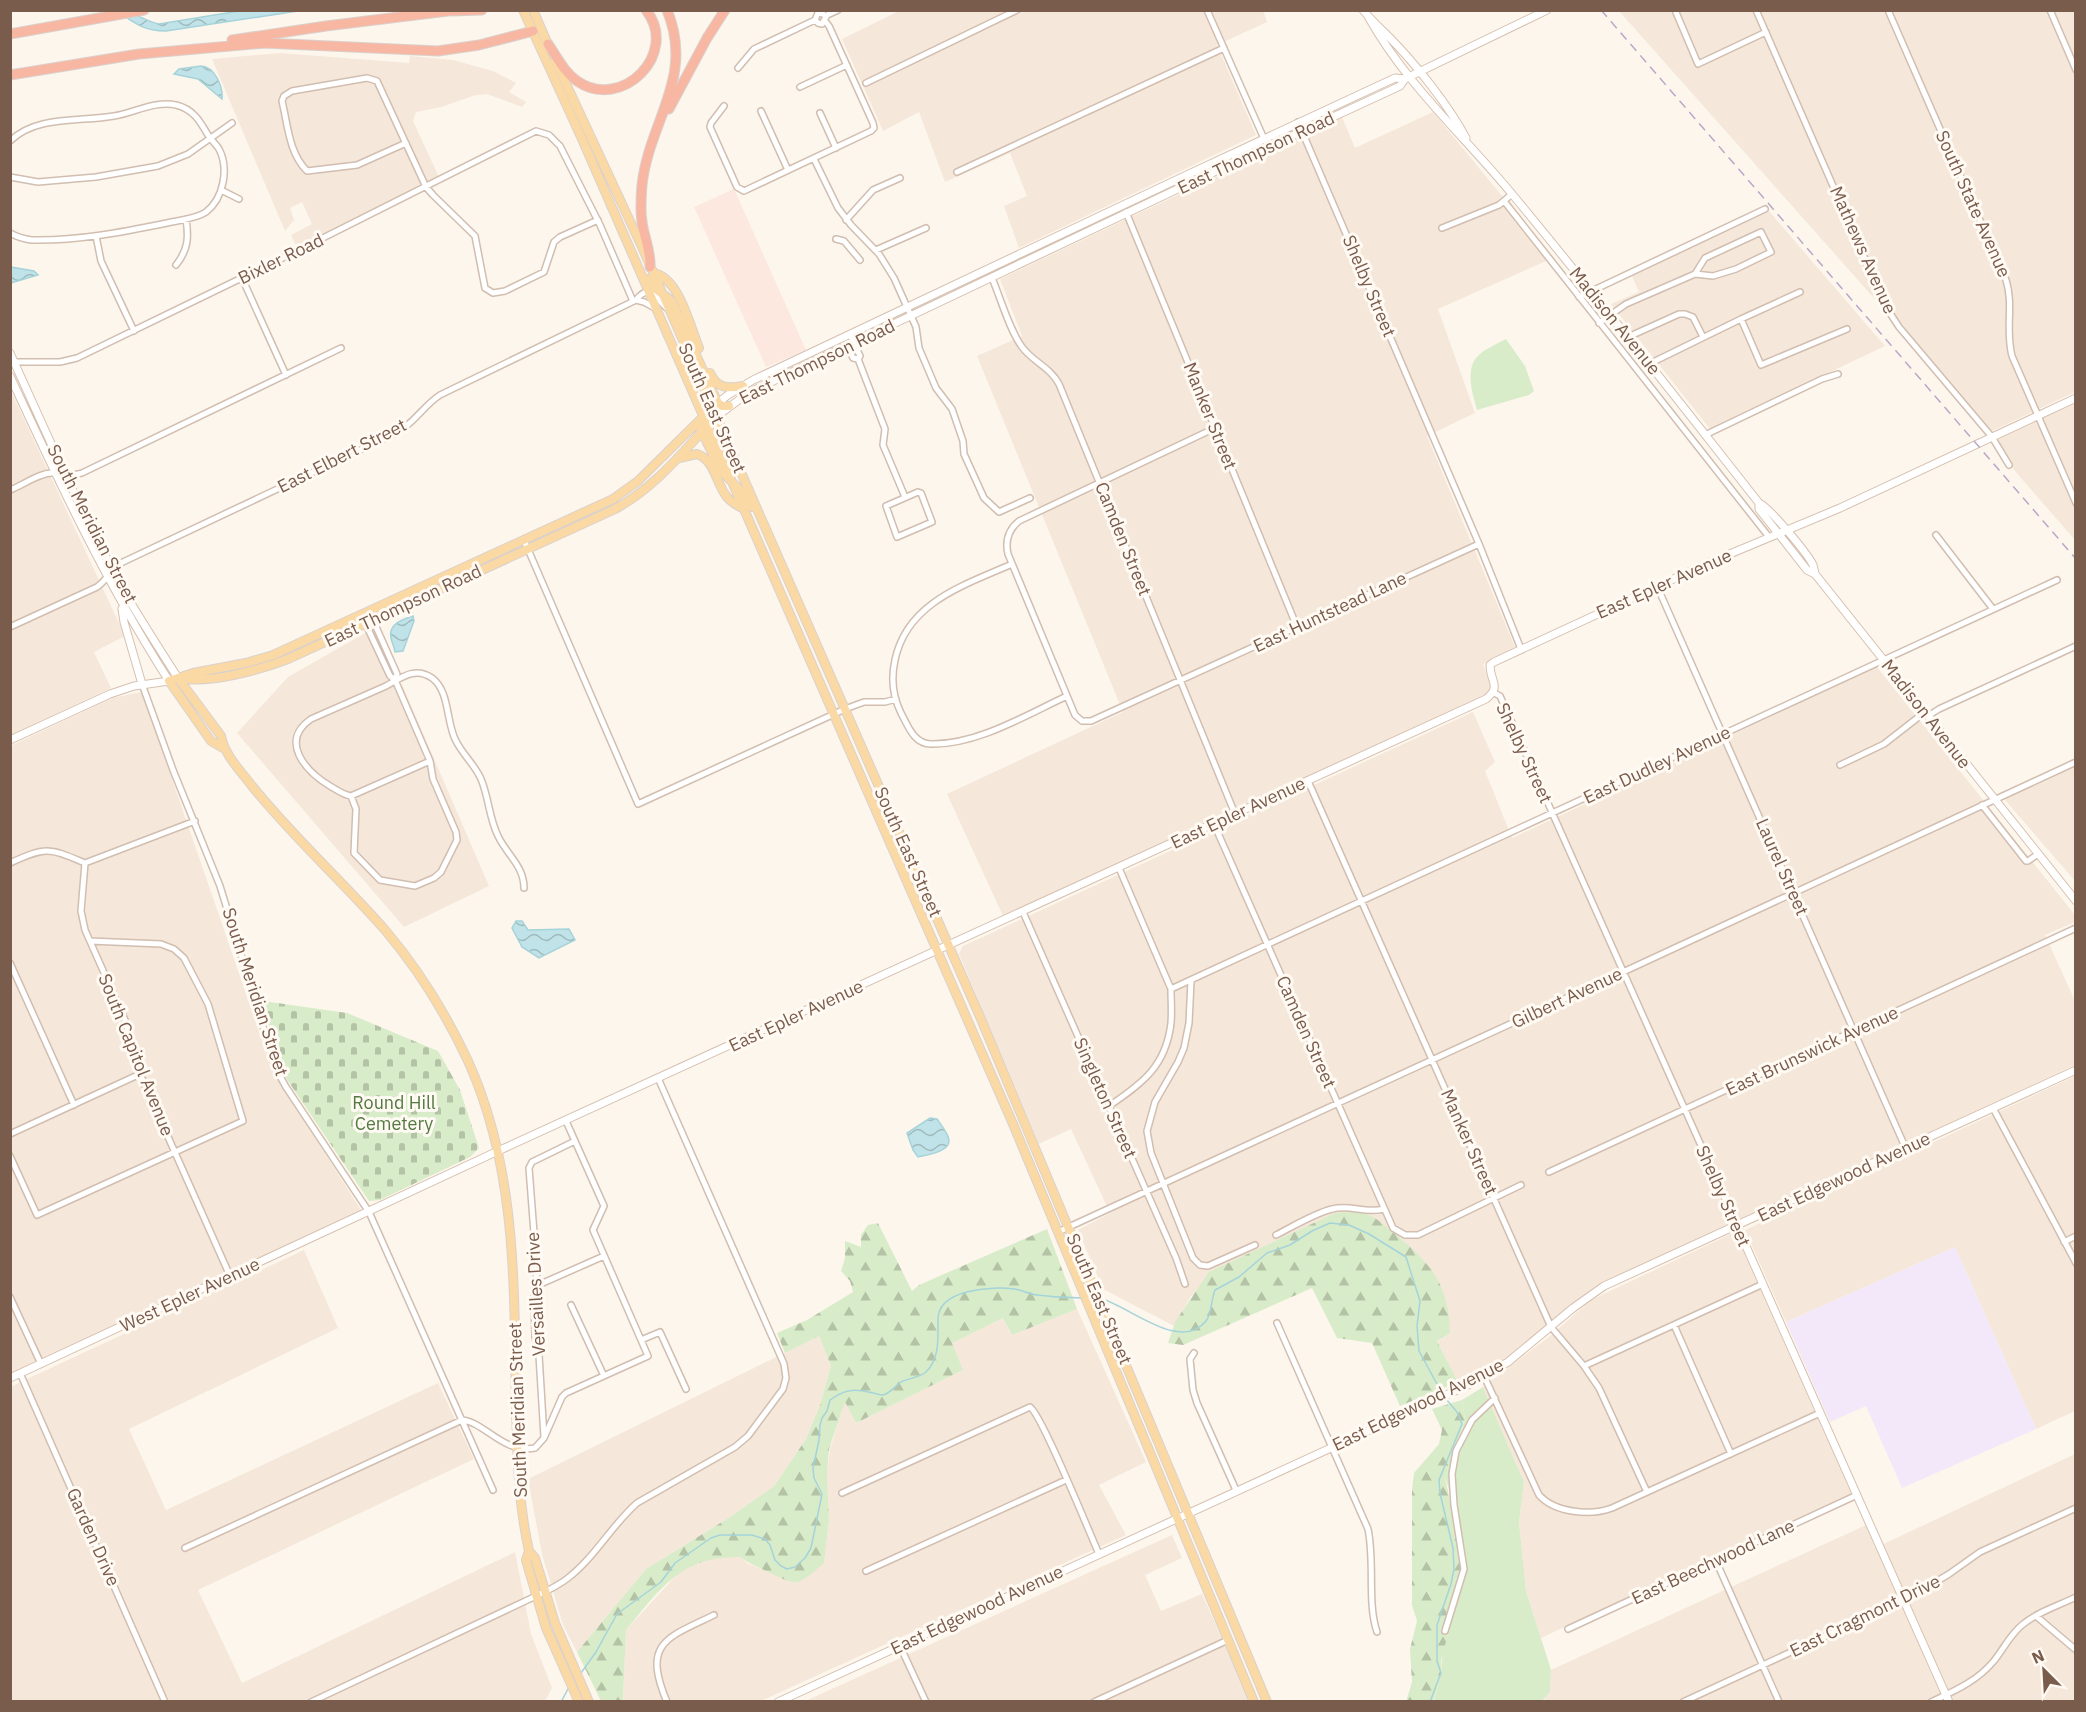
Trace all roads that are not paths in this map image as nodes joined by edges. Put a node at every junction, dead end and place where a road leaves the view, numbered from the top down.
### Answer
1 (144, 10) edge
2 (482, 10) edge
3 (533, 10) edge
4 (646, 10) edge
5 (667, 10) edge
6 (725, 10) edge
7 (838, 10) edge
8 (1017, 10) edge
9 (1207, 10) edge
10 (1363, 10) edge
11 (1547, 10) edge
12 (1675, 10) edge
13 (1756, 10) edge
14 (1888, 10) edge
15 (2050, 10) edge
16 (454, 11) edge
17 (524, 11) edge
18 (817, 12) edge
19 (1369, 18) junction
20 (825, 19) junction
21 (815, 20) junction
22 (533, 31) junction
23 (1766, 32) junction
24 (10, 34) edge
25 (549, 44) junction
26 (1224, 48) junction
27 (163, 52) junction
28 (847, 65) junction
29 (738, 68) dead end
30 (2076, 70) edge
31 (1419, 72) junction
32 (10, 75) edge
33 (1407, 78) junction
34 (866, 82) dead end
35 (800, 87) dead end
36 (724, 106) dead end
37 (761, 111) dead end
38 (820, 113) dead end
39 (1298, 122) junction
40 (232, 123) dead end
41 (1302, 131) junction
42 (209, 137) junction
43 (654, 138) junction
44 (1264, 139) junction
45 (10, 141) edge
46 (1468, 142) junction
47 (406, 143) junction
48 (1268, 147) junction
49 (836, 148) junction
50 (814, 159) junction
51 (788, 170) junction
52 (957, 172) dead end
53 (10, 177) edge
54 (900, 178) dead end
55 (426, 187) junction
56 (221, 190) junction
57 (1512, 194) junction
58 (239, 199) dead end
59 (1504, 201) junction
60 (1123, 205) junction
61 (1765, 209) dead end
62 (1126, 213) junction
63 (186, 219) junction
64 (598, 220) junction
65 (846, 220) junction
66 (926, 228) dead end
67 (1442, 228) dead end
68 (10, 233) edge
69 (96, 236) junction
70 (836, 239) dead end
71 (876, 250) junction
72 (632, 255) junction
73 (860, 260) dead end
74 (176, 265) dead end
75 (990, 268) junction
76 (652, 270) junction
77 (1695, 274) junction
78 (242, 278) junction
79 (992, 278) junction
80 (1590, 290) junction
81 (648, 292) junction
82 (661, 292) junction
83 (1800, 292) dead end
84 (1579, 297) junction
85 (634, 301) junction
86 (655, 308) junction
87 (668, 309) junction
88 (909, 312) junction
89 (1610, 315) junction
90 (1741, 319) junction
91 (1599, 324) junction
92 (1847, 329) dead end
93 (134, 331) junction
94 (847, 337) junction
95 (1628, 337) junction
96 (1703, 337) junction
97 (851, 345) junction
98 (341, 348) dead end
99 (10, 353) edge
100 (13, 362) edge
101 (1649, 364) junction
102 (1838, 374) dead end
103 (286, 375) junction
104 (10, 376) edge
105 (743, 386) junction
106 (2076, 398) edge
107 (715, 405) junction
108 (729, 406) junction
109 (703, 416) junction
110 (1690, 416) junction
111 (2038, 416) junction
112 (716, 417) junction
113 (1680, 424) junction
114 (1215, 428) junction
115 (705, 429) junction
116 (690, 430) junction
117 (1705, 435) junction
118 (1992, 437) junction
119 (675, 460) junction
120 (2009, 465) dead end
121 (61, 474) junction
122 (1740, 479) junction
123 (732, 482) junction
124 (1100, 482) junction
125 (1730, 488) junction
126 (10, 490) edge
127 (905, 497) junction
128 (1030, 498) dead end
129 (1759, 503) junction
130 (2076, 503) edge
131 (744, 509) junction
132 (762, 520) junction
133 (1787, 531) junction
134 (1777, 533) junction
135 (1936, 535) dead end
136 (1769, 537) junction
137 (524, 540) junction
138 (1479, 544) junction
139 (528, 548) junction
140 (1012, 564) junction
141 (110, 574) junction
142 (1815, 574) junction
143 (2057, 580) dead end
144 (1657, 586) junction
145 (122, 605) junction
146 (1993, 609) junction
147 (365, 613) junction
148 (369, 622) junction
149 (10, 627) edge
150 (1297, 627) junction
151 (2076, 646) edge
152 (1521, 649) junction
153 (1883, 660) junction
154 (178, 678) junction
155 (395, 680) junction
156 (1180, 680) junction
157 (169, 681) junction
158 (142, 684) junction
159 (1494, 693) junction
160 (1067, 696) junction
161 (896, 699) junction
162 (839, 711) junction
163 (1926, 714) junction
164 (1723, 734) junction
165 (10, 741) edge
166 (223, 748) junction
167 (430, 762) junction
168 (2076, 762) edge
169 (1840, 765) dead end
170 (1308, 781) junction
171 (351, 796) junction
172 (1994, 800) junction
173 (1982, 805) junction
174 (1552, 813) junction
175 (1235, 814) junction
176 (195, 821) junction
177 (1214, 824) junction
178 (2038, 854) junction
179 (10, 863) edge
180 (85, 863) junction
181 (1119, 868) junction
182 (524, 888) dead end
183 (1793, 892) junction
184 (2074, 896) edge
185 (1362, 902) junction
186 (1023, 912) junction
187 (2076, 928) edge
188 (90, 940) junction
189 (949, 945) junction
190 (1267, 945) junction
191 (938, 951) junction
192 (10, 963) edge
193 (1623, 972) junction
194 (1191, 981) junction
195 (1172, 989) junction
196 (1854, 1031) junction
197 (1432, 1061) junction
198 (2076, 1070) edge
199 (140, 1074) junction
200 (658, 1078) junction
201 (1337, 1103) junction
202 (74, 1105) junction
203 (1109, 1106) junction
204 (1993, 1108) junction
205 (1685, 1110) junction
206 (566, 1120) junction
207 (10, 1134) edge
208 (575, 1141) junction
209 (1906, 1149) junction
210 (498, 1151) junction
211 (175, 1152) junction
212 (10, 1156) edge
213 (1549, 1172) dead end
214 (1164, 1183) junction
215 (1521, 1185) dead end
216 (1147, 1191) junction
217 (1494, 1198) junction
218 (1384, 1209) junction
219 (369, 1212) junction
220 (1737, 1226) junction
221 (1069, 1227) junction
222 (1058, 1232) junction
223 (1276, 1235) dead end
224 (2076, 1236) edge
225 (2064, 1242) junction
226 (1255, 1245) dead end
227 (604, 1256) junction
228 (2076, 1263) edge
229 (230, 1276) junction
230 (1185, 1284) dead end
231 (1763, 1284) junction
232 (536, 1286) junction
233 (10, 1297) edge
234 (571, 1305) dead end
235 (1277, 1323) dead end
236 (1674, 1325) junction
237 (1551, 1327) junction
238 (641, 1340) junction
239 (1194, 1353) dead end
240 (41, 1364) junction
241 (1584, 1366) junction
242 (20, 1373) junction
243 (604, 1376) junction
244 (1484, 1376) junction
245 (10, 1378) edge
246 (686, 1389) dead end
247 (1495, 1398) junction
248 (1820, 1413) junction
249 (462, 1420) junction
250 (544, 1438) junction
251 (517, 1447) junction
252 (1332, 1447) junction
253 (1731, 1454) junction
254 (1066, 1480) junction
255 (493, 1490) dead end
256 (1236, 1490) junction
257 (1647, 1492) junction
258 (842, 1493) dead end
259 (1857, 1495) junction
260 (2076, 1508) edge
261 (1188, 1512) junction
262 (1177, 1517) junction
263 (186, 1548) dead end
264 (1099, 1554) junction
265 (1716, 1561) junction
266 (866, 1571) dead end
267 (540, 1594) junction
268 (2076, 1597) edge
269 (1903, 1600) junction
270 (714, 1615) dead end
271 (2036, 1616) junction
272 (1568, 1629) dead end
273 (1445, 1631) dead end
274 (1377, 1632) dead end
275 (1228, 1640) junction
276 (900, 1646) junction
277 (2076, 1650) edge
278 (1762, 1665) junction
279 (1947, 1698) edge
280 (165, 1701) edge
281 (311, 1701) edge
282 (578, 1701) edge
283 (589, 1701) edge
284 (667, 1701) edge
285 (778, 1701) edge
286 (926, 1701) edge
287 (1094, 1701) edge
288 (1254, 1701) edge
289 (1267, 1701) edge
290 (1683, 1701) edge
291 (1779, 1701) edge
292 (1931, 1701) edge

1 - 24 highway
2 - 16 highway
3 - 25 main road, South East Street
4 - 25 highway
5 - 43 highway
6 - 43 highway
7 - 20 street
8 - 34 street
9 - 26 street
10 - 19 main road, Madison Avenue
11 - 31 main road, East Thompson Road
12 - 23 street
13 - 23 street, Mathews Avenue
14 - 111 street, South State Avenue
15 - 30 street
16 - 27 highway
17 - 22 main road, South East Street
18 - 20 street
18 - 21 street
19 - 31 main road, Madison Avenue
19 - 33 main road, Madison Avenue
20 - 21 street
20 - 28 street
21 - 29 street
22 - 27 highway
22 - 72 main road, South East Street
23 - 118 street, Mathews Avenue
25 - 76 main road, South East Street
26 - 44 street
26 - 52 street
27 - 32 highway
28 - 35 street
28 - 49 street
31 - 33 main road, East Thompson Road
31 - 46 main road, Madison Avenue
33 - 39 main road, East Thompson Road
33 - 41 main road, East Thompson Road
33 - 46 main road, Madison Avenue
36 - 51 street
37 - 51 street
38 - 49 street
39 - 41 street, Shelby Street
39 - 44 main road, East Thompson Road
40 - 42 street
41 - 48 main road, East Thompson Road
41 - 138 street, Shelby Street
42 - 45 street
42 - 53 street
42 - 56 street
43 - 76 highway
44 - 48 street
44 - 60 main road, East Thompson Road
46 - 57 main road, Madison Avenue
47 - 47 street
47 - 55 street
48 - 62 main road, East Thompson Road
49 - 50 street
50 - 51 street
50 - 65 street
54 - 65 street
55 - 64 street, Bixler Road
55 - 64 street
55 - 78 street, Bixler Road
56 - 58 street
56 - 63 street
57 - 59 street
57 - 80 main road, Madison Avenue
59 - 67 street
59 - 84 street, Madison Avenue
60 - 62 street, Manker Street
60 - 75 main road, East Thompson Road
61 - 80 street
62 - 79 main road, East Thompson Road
62 - 114 street, Manker Street
63 - 69 street
63 - 74 street
64 - 85 street
65 - 71 street
66 - 71 street
68 - 69 street
69 - 93 street
70 - 73 street
71 - 88 street
72 - 81 main road, South East Street
72 - 82 main road
75 - 79 main road
75 - 88 main road, East Thompson Road
76 - 82 main road, South East Street
76 - 105 main road
77 - 77 street
77 - 89 street
78 - 93 street, Bixler Road
78 - 103 street
79 - 88 main road, East Thompson Road
79 - 124 street, Camden Street
80 - 84 street
80 - 89 main road, Madison Avenue
81 - 85 street, East Elbert Street
81 - 86 main road, South East Street
81 - 87 street
82 - 87 main road, South East Street
82 - 107 main road
83 - 90 street
84 - 91 street, Madison Avenue
85 - 86 street
85 - 141 street, East Elbert Street
86 - 109 main road, South East Street
87 - 107 main road, South East Street
88 - 94 main road, East Thompson Road
88 - 97 main road, East Thompson Road
88 - 128 street
89 - 91 street
89 - 95 main road, Madison Avenue
90 - 92 street
90 - 96 street
91 - 113 street, Madison Avenue
93 - 100 street, Bixler Road
94 - 97 street
94 - 105 main road, East Thompson Road
95 - 96 street
95 - 101 main road, Madison Avenue
96 - 101 street
97 - 108 main road, East Thompson Road
97 - 127 street
98 - 103 street
99 - 100 main road, South Meridian Street
100 - 121 main road, South Meridian Street
101 - 110 main road, Madison Avenue
102 - 117 street
103 - 121 street
104 - 121 main road, South Meridian Street
105 - 107 main road, East Thompson Road
106 - 111 main road, East Epler Avenue
107 - 108 main road
107 - 109 main road, East Thompson Road
107 - 112 main road, South East Street
108 - 112 main road, East Thompson Road
109 - 115 main road, South East Street
109 - 116 main road, East Thompson Road
110 - 113 street
110 - 117 main road, Madison Avenue
111 - 118 main road, East Epler Avenue
111 - 130 street, South State Avenue
112 - 115 main road, East Thompson Road
112 - 132 main road, South East Street
113 - 125 street, Madison Avenue
114 - 124 street
114 - 150 street, Manker Street
115 - 116 main road
115 - 119 main road, East Thompson Road
115 - 123 main road, South East Street
116 - 137 main road, East Thompson Road
117 - 122 main road, Madison Avenue
118 - 120 street, Mathews Avenue
118 - 133 main road, East Epler Avenue
119 - 131 main road
119 - 139 main road, East Thompson Road
121 - 126 street
121 - 141 main road, South Meridian Street
121 - 141 main road, South Meridian Street
122 - 125 street
122 - 129 main road, Madison Avenue
123 - 131 main road, South East Street
123 - 132 main road
124 - 140 street
124 - 156 street, Camden Street
125 - 136 street, Madison Avenue
127 - 127 street
129 - 133 main road, Madison Avenue
129 - 134 main road, Madison Avenue
131 - 162 main road, South East Street
132 - 162 main road, South East Street
133 - 134 main road, East Epler Avenue
133 - 142 main road, Madison Avenue
134 - 136 main road, East Epler Avenue
134 - 142 main road, Madison Avenue
135 - 146 street
136 - 144 main road, East Epler Avenue
137 - 139 street
137 - 147 main road, East Thompson Road
138 - 150 street, East Huntstead Lane
138 - 152 street, Shelby Street
139 - 148 main road, East Thompson Road
139 - 162 street
140 - 160 street
140 - 161 street
141 - 145 main road, South Meridian Street
141 - 149 street, East Elbert Street
141 - 154 main road, South Meridian Street
142 - 153 main road, Madison Avenue
143 - 146 street, East Dudley Avenue
144 - 152 main road, East Epler Avenue
144 - 164 street, Laurel Street
145 - 157 main road, South Meridian Street
145 - 158 main road, South Meridian Street
146 - 153 street, East Dudley Avenue
147 - 148 street
147 - 154 main road, East Thompson Road
148 - 154 main road, East Thompson Road
148 - 155 street
150 - 156 street, East Huntstead Lane
151 - 163 street
152 - 159 main road, East Epler Avenue
153 - 163 main road, Madison Avenue
153 - 164 street, East Dudley Avenue
154 - 157 main road, East Thompson Road
154 - 166 main road, South Meridian Street
155 - 167 street
155 - 171 street
155 - 182 street
156 - 160 street, East Huntstead Lane
156 - 175 street, Camden Street
157 - 158 main road, East Thompson Road
157 - 166 main road, South Meridian Street
158 - 165 main road, East Thompson Road
158 - 176 street, South Meridian Street
159 - 170 main road, East Epler Avenue
159 - 174 street, Shelby Street
160 - 161 street
161 - 162 street
162 - 189 main road, South East Street
162 - 191 main road, South East Street
163 - 169 street
163 - 172 main road, Madison Avenue
164 - 174 street, East Dudley Avenue
164 - 183 street, Laurel Street
166 - 210 main road, South Meridian Street
167 - 171 street
167 - 171 street
168 - 172 street, Gilbert Avenue
170 - 175 main road, East Epler Avenue
170 - 185 street, Manker Street
172 - 173 street, Gilbert Avenue
172 - 178 main road, Madison Avenue
173 - 178 street
173 - 183 street, Gilbert Avenue
174 - 185 street, East Dudley Avenue
174 - 193 street, Shelby Street
175 - 177 main road, East Epler Avenue
176 - 180 street
176 - 219 street, South Meridian Street
177 - 181 main road, East Epler Avenue
177 - 190 street, Camden Street
178 - 184 main road, Madison Avenue
179 - 180 street
180 - 188 street, South Capitol Avenue
181 - 186 main road, East Epler Avenue
181 - 195 street
183 - 193 street, Gilbert Avenue
183 - 196 street, Laurel Street
185 - 190 street, East Dudley Avenue
185 - 197 street, Manker Street
186 - 189 main road, East Epler Avenue
186 - 203 street, Singleton Street
187 - 196 street, East Brunswick Avenue
188 - 199 street, South Capitol Avenue
188 - 211 street
189 - 191 main road, East Epler Avenue
189 - 221 main road, South East Street
190 - 194 street, East Dudley Avenue
190 - 201 street, Camden Street
191 - 200 main road, East Epler Avenue
191 - 222 main road, South East Street
192 - 202 street
193 - 197 street, Gilbert Avenue
193 - 205 street, Shelby Street
194 - 195 street, East Dudley Avenue
194 - 214 street
195 - 203 street
196 - 205 street, East Brunswick Avenue
196 - 209 street, Laurel Street
197 - 201 street, Gilbert Avenue
197 - 217 street, Manker Street
198 - 204 main road, East Edgewood Avenue
199 - 202 street
199 - 211 street, South Capitol Avenue
200 - 206 main road, East Epler Avenue
200 - 267 street
201 - 214 street, Gilbert Avenue
201 - 218 street, Camden Street
202 - 207 street
203 - 216 street, Singleton Street
204 - 209 main road, East Edgewood Avenue
204 - 225 street
205 - 213 street, East Brunswick Avenue
205 - 220 street, Shelby Street
206 - 208 street
206 - 210 main road, East Epler Avenue
208 - 227 street
208 - 232 street, Versailles Drive
209 - 220 main road, East Edgewood Avenue
210 - 219 main road, East Epler Avenue
210 - 251 main road, South Meridian Street
211 - 212 street
211 - 229 street, South Capitol Avenue
214 - 216 street, Gilbert Avenue
214 - 226 street
215 - 217 street
216 - 221 street, Gilbert Avenue
216 - 230 street, Singleton Street
217 - 218 street, Camden Street
217 - 237 street, Manker Street
218 - 223 street
219 - 229 main road, West Epler Avenue
219 - 249 street, South Meridian Street
220 - 231 main road, Shelby Street
220 - 237 main road, East Edgewood Avenue
221 - 222 street, Gilbert Avenue
221 - 261 main road, South East Street
222 - 262 main road, South East Street
224 - 225 street
225 - 228 street
227 - 232 street
227 - 238 street
229 - 240 main road, West Epler Avenue
231 - 236 street
231 - 248 main road, Shelby Street
232 - 250 street, Versailles Drive
233 - 240 street
234 - 243 street
235 - 252 street
236 - 241 street
236 - 253 street
237 - 241 street, Manker Street
237 - 244 main road, East Edgewood Avenue
238 - 243 street
238 - 246 street
239 - 256 street
240 - 242 main road, West Epler Avenue
241 - 257 street, Manker Street
242 - 245 main road, West Epler Avenue
242 - 280 street, Garden Drive
243 - 250 street
244 - 247 street
244 - 252 main road, East Edgewood Avenue
247 - 257 street
247 - 273 street
248 - 253 street
248 - 259 main road, Shelby Street
249 - 251 street
249 - 255 street, South Meridian Street
249 - 263 street
250 - 251 street
251 - 267 main road, South Meridian Street
252 - 256 main road, East Edgewood Avenue
252 - 274 street
253 - 257 street
254 - 258 street
254 - 264 street
254 - 266 street
256 - 261 main road, East Edgewood Avenue
259 - 265 street, East Beechwood Lane
259 - 269 main road, Shelby Street
260 - 269 street, East Cragmont Drive
261 - 262 main road, East Edgewood Avenue
261 - 289 main road, South East Street
262 - 264 main road, East Edgewood Avenue
262 - 275 main road, South East Street
264 - 276 main road, East Edgewood Avenue
265 - 272 street, East Beechwood Lane
265 - 278 street
267 - 281 street
267 - 282 main road, South Meridian Street
267 - 283 main road, South Meridian Street
268 - 271 street
269 - 278 street, East Cragmont Drive
269 - 279 main road, Shelby Street
270 - 284 street
271 - 277 street
271 - 279 street
275 - 287 street
275 - 288 main road, South East Street
276 - 285 main road, East Edgewood Avenue
276 - 286 street
278 - 290 street, East Cragmont Drive
278 - 291 street
279 - 292 street

